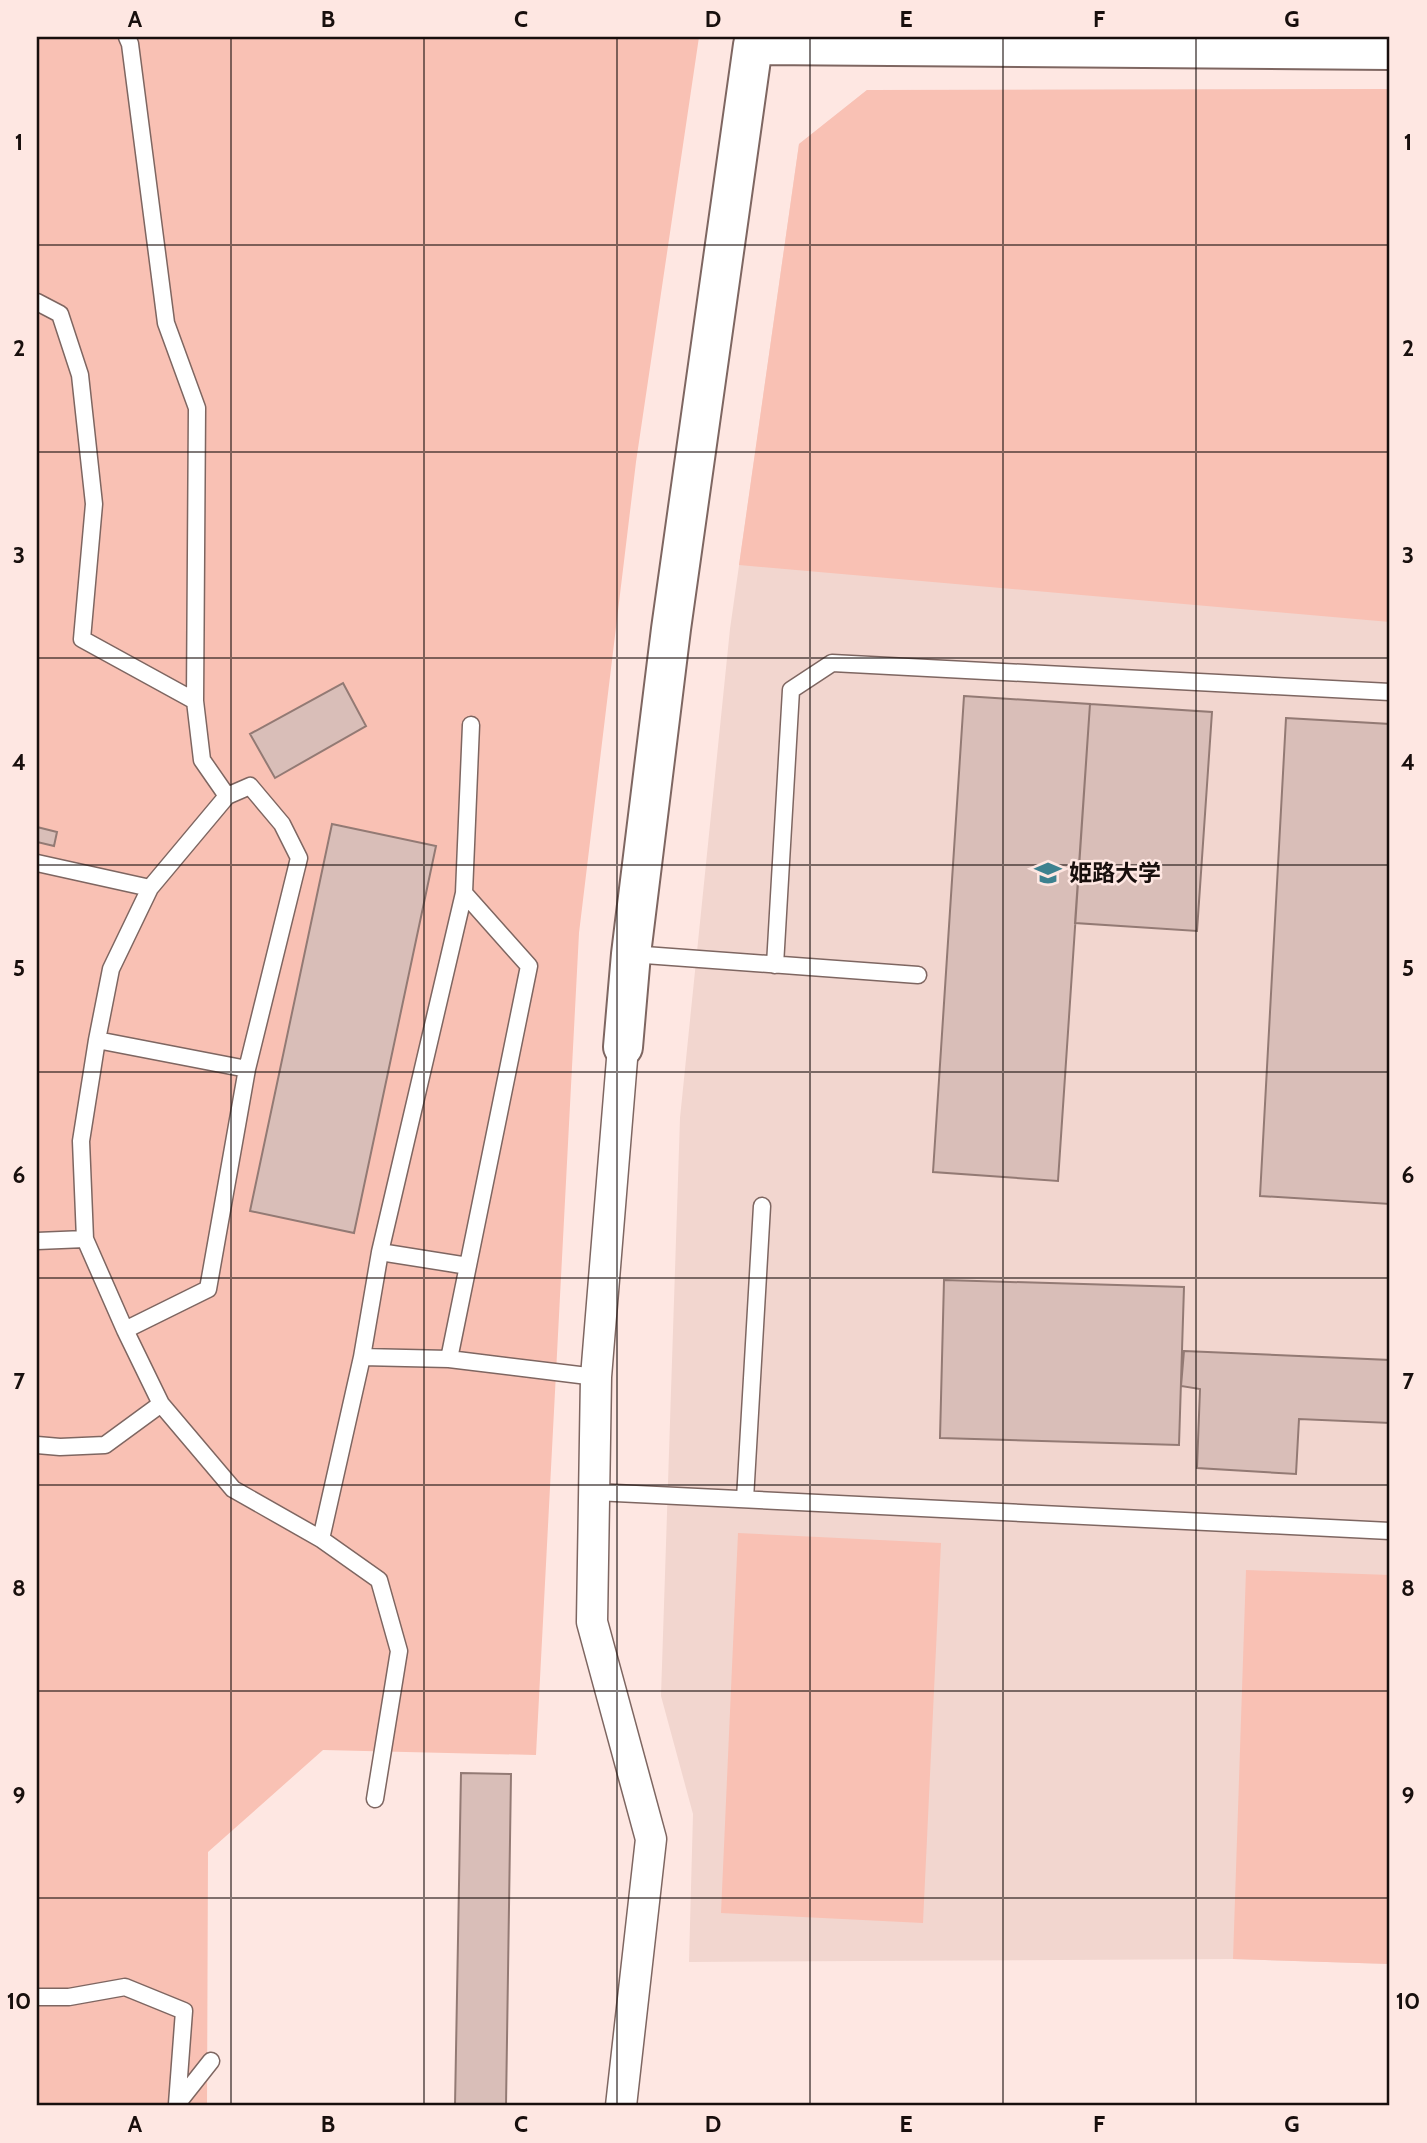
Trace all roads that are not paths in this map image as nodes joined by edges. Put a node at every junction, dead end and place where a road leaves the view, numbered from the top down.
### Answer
1 (127, 37) edge
2 (753, 41) edge
3 (1390, 50) edge
4 (37, 302) edge
5 (1390, 692) edge
6 (195, 701) junction
7 (471, 725) dead end
8 (227, 796) junction
9 (37, 863) edge
10 (150, 888) junction
11 (464, 893) junction
12 (631, 954) junction
13 (775, 965) junction
14 (918, 975) dead end
15 (97, 1040) junction
16 (623, 1047) joint
17 (247, 1069) junction
18 (762, 1206) dead end
19 (85, 1239) junction
20 (37, 1241) edge
21 (380, 1252) junction
22 (468, 1266) junction
23 (125, 1330) junction
24 (362, 1357) junction
25 (449, 1359) junction
26 (596, 1377) junction
27 (162, 1404) junction
28 (37, 1445) edge
29 (595, 1492) junction
30 (745, 1499) junction
31 (1390, 1531) edge
32 (321, 1539) junction
33 (375, 1799) dead end
34 (37, 1997) edge
35 (211, 2061) dead end
36 (177, 2105) edge
37 (621, 2106) edge

1 - 6 lane
2 - 3 street
2 - 12 street
4 - 6 lane
5 - 13 lane
6 - 8 lane
7 - 11 lane
8 - 10 lane
8 - 17 lane
9 - 10 lane
10 - 15 lane
11 - 21 lane
11 - 22 lane
12 - 13 lane
12 - 16 street
13 - 14 lane
15 - 17 lane
15 - 19 lane
16 - 26 street
17 - 23 lane
18 - 30 lane
19 - 20 lane
19 - 23 lane
21 - 22 lane
21 - 24 lane
22 - 25 lane
23 - 27 lane
24 - 25 lane
24 - 32 lane
25 - 26 lane
26 - 29 street
27 - 28 lane
27 - 32 lane
29 - 30 lane
29 - 37 street
30 - 31 lane
32 - 33 lane
34 - 36 lane
35 - 36 lane

